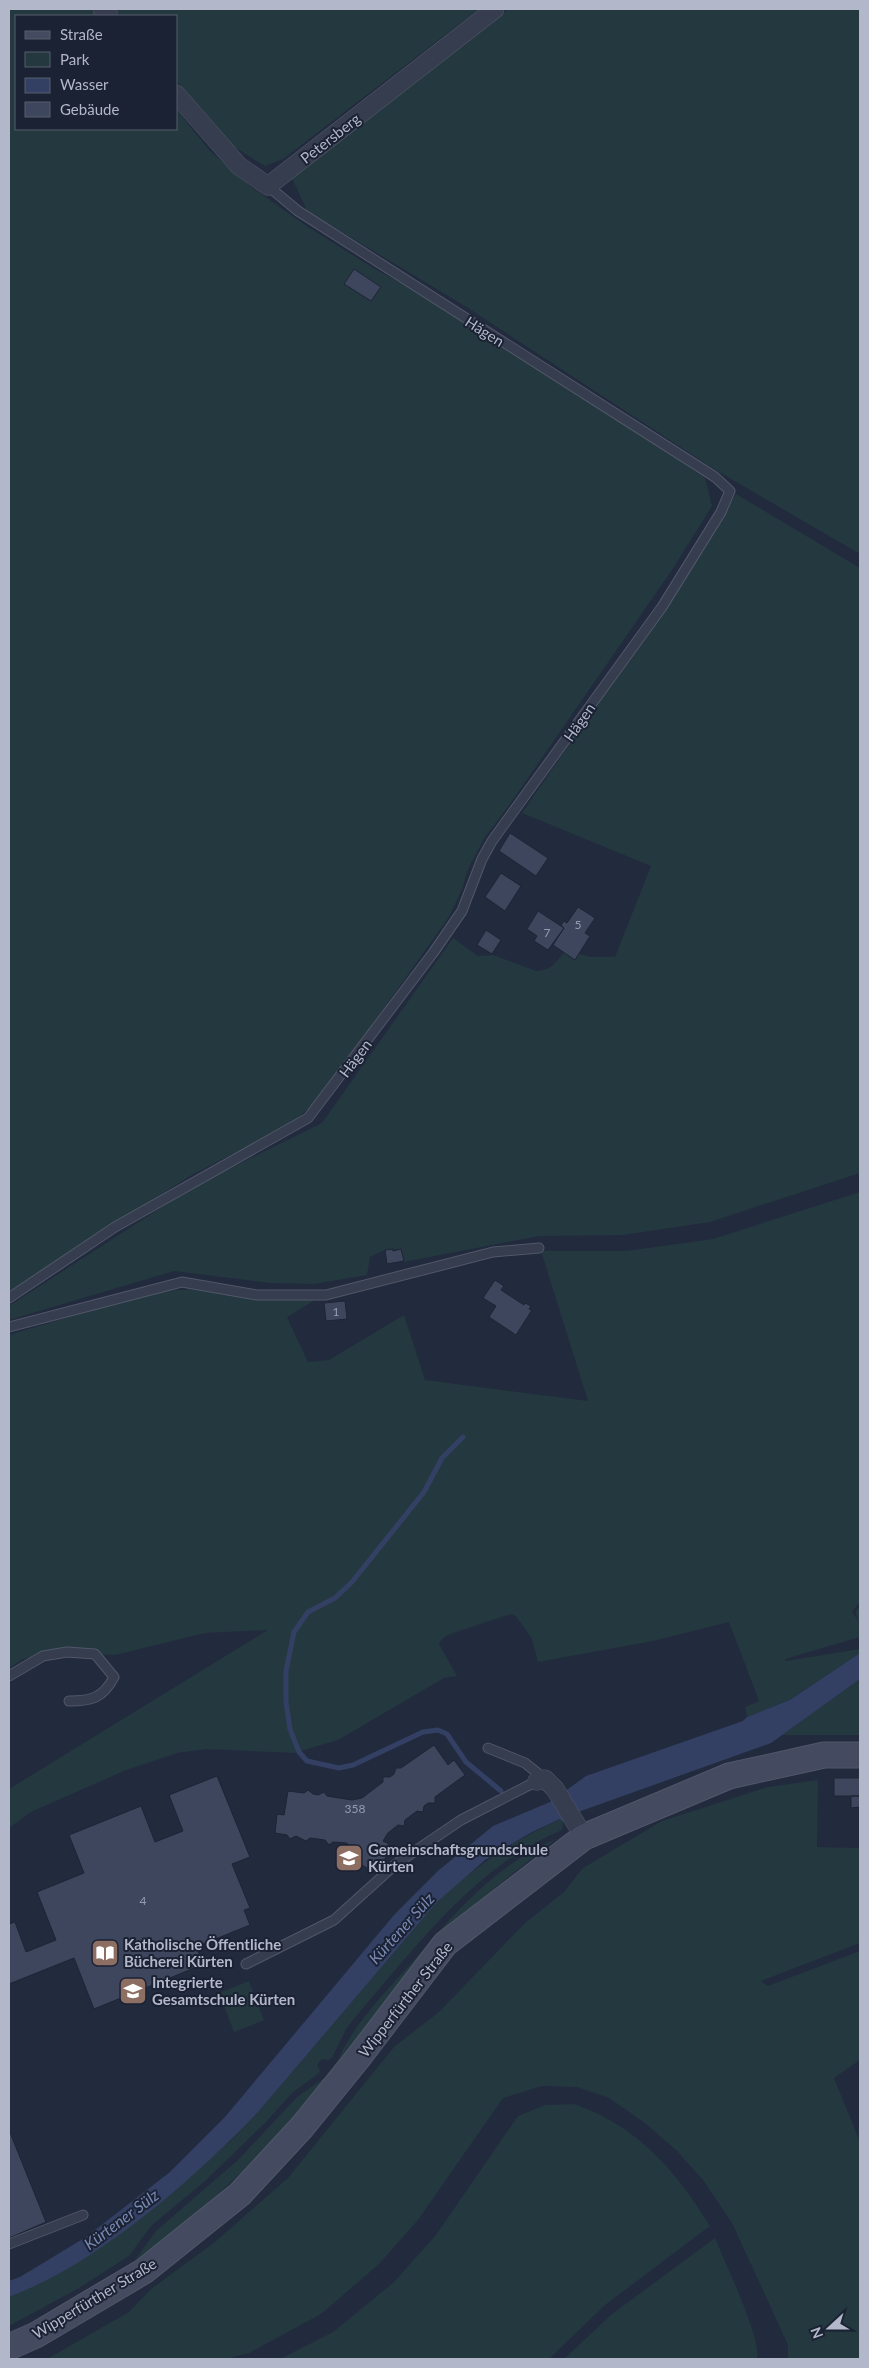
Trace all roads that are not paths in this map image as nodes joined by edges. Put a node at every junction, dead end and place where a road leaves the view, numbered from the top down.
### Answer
1 (495, 9) edge
2 (178, 96) edge
3 (268, 186) junction
4 (539, 1248) dead end
5 (9, 1298) edge
6 (9, 1327) edge
7 (9, 1676) edge
8 (69, 1701) dead end
9 (488, 1748) dead end
10 (860, 1756) edge
11 (546, 1783) junction
12 (581, 1831) junction
13 (246, 1964) dead end
14 (83, 2215) dead end
15 (9, 2244) edge
16 (9, 2347) edge

1 - 3 street, Petersberg
2 - 3 street
3 - 5 lane, Hägen
4 - 6 lane
7 - 8 lane
9 - 11 lane
10 - 12 main road, Wipperfürther Straße
11 - 12 street
11 - 13 lane
12 - 16 main road, Wipperfürther Straße
14 - 15 lane

